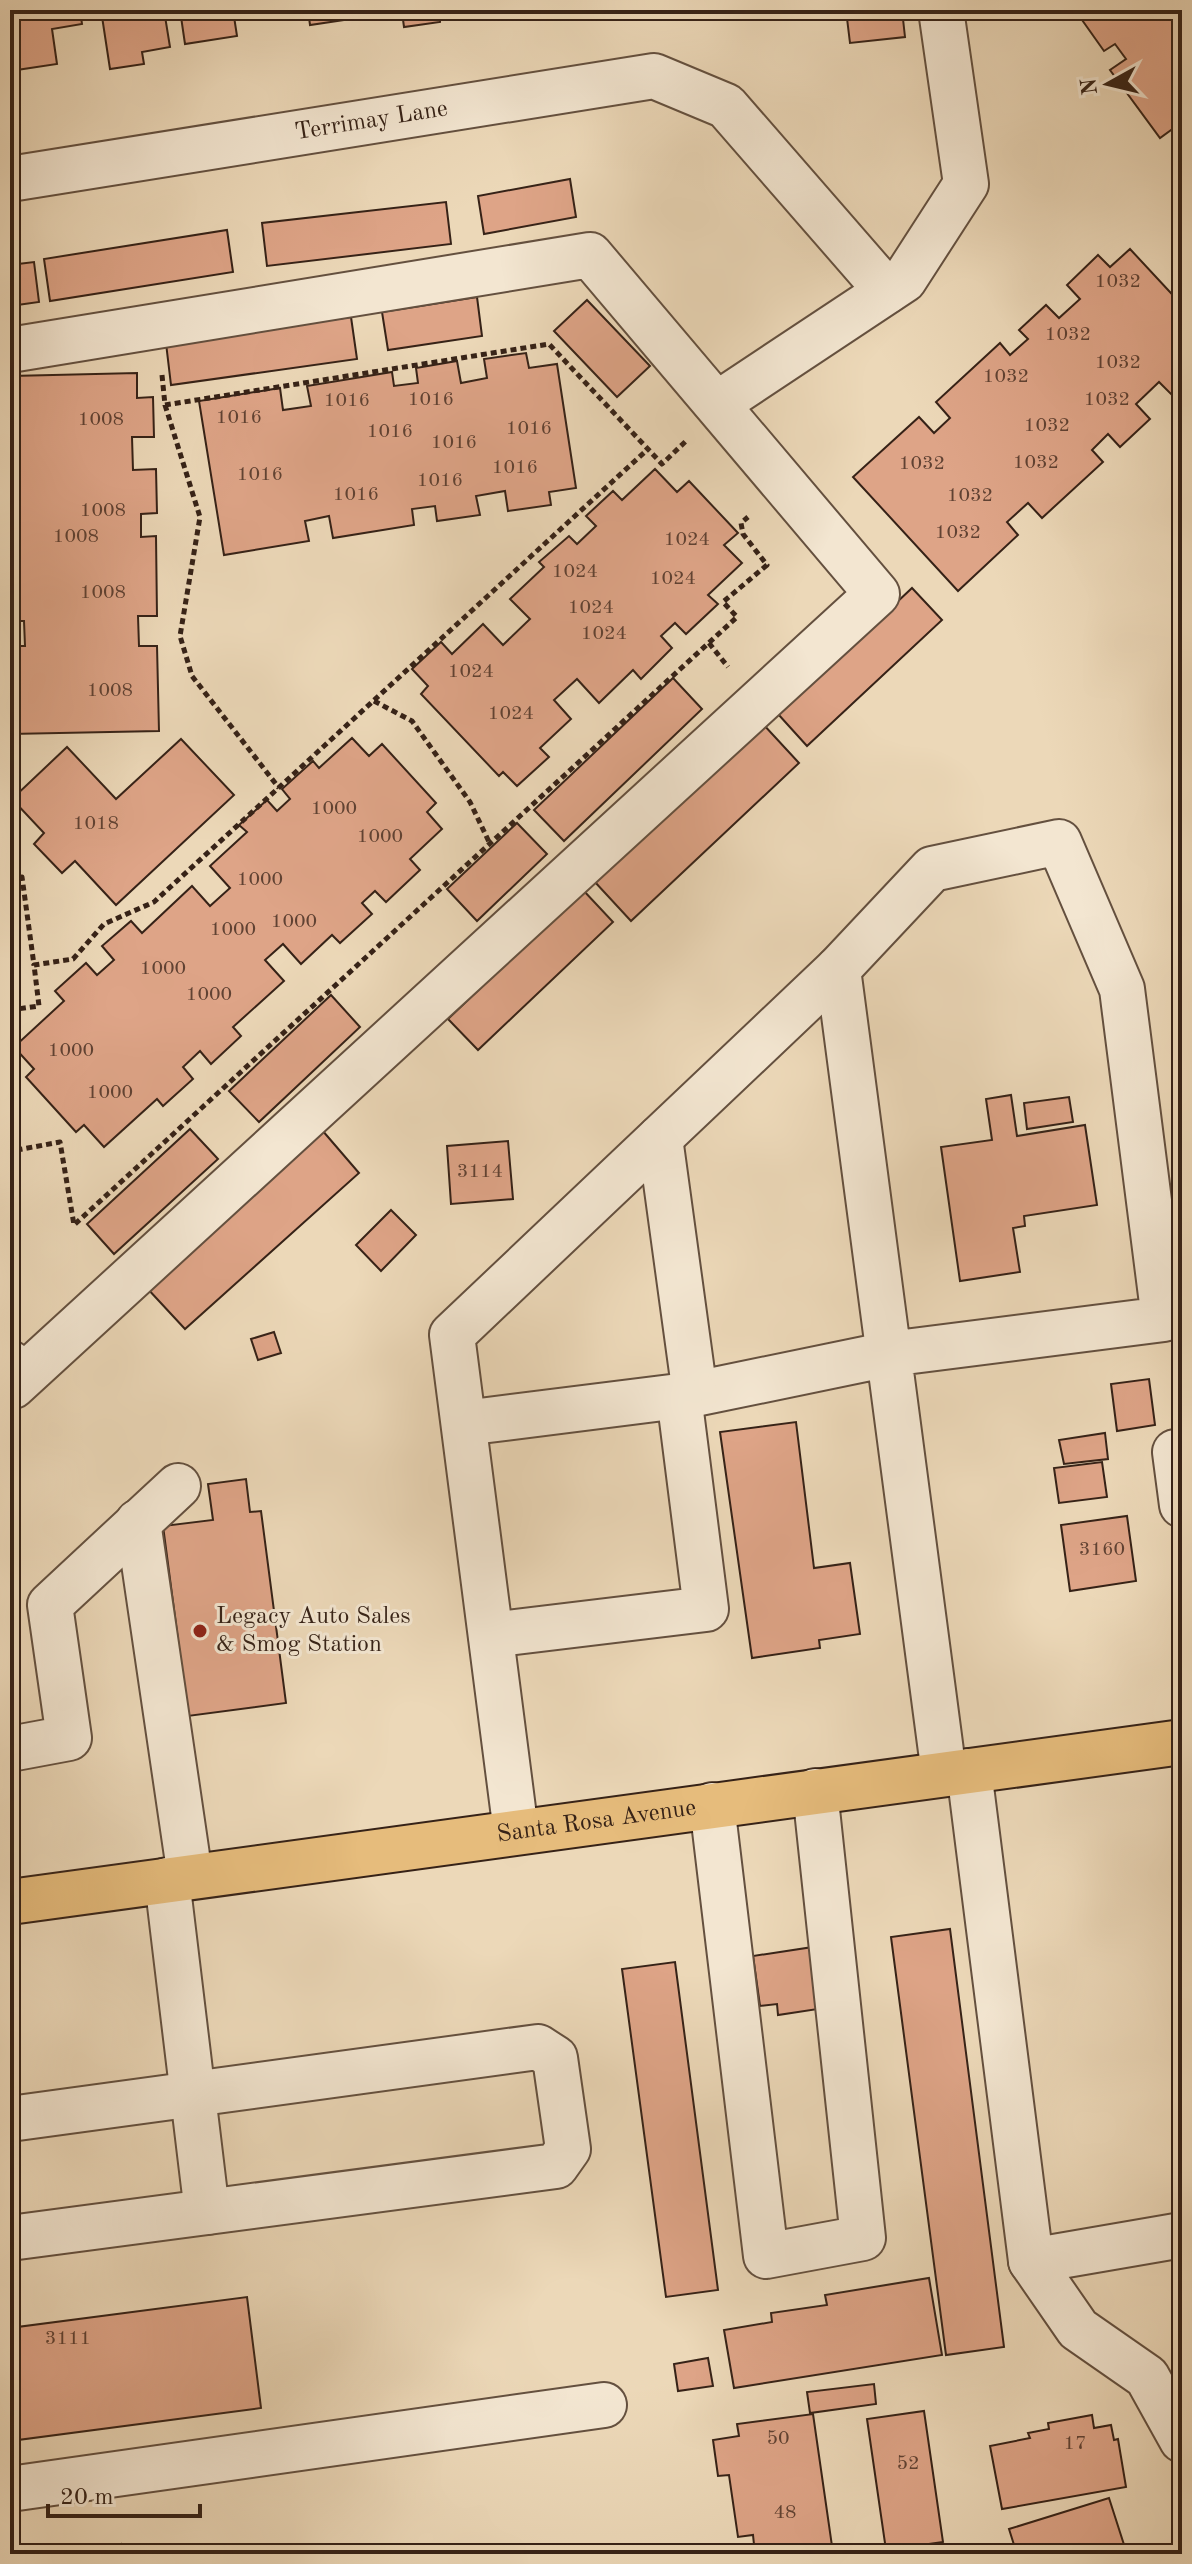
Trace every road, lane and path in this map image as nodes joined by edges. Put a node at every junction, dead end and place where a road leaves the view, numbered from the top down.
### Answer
1 (941, 10) edge
2 (10, 179) edge
3 (887, 291) junction
4 (156, 326) junction
5 (10, 350) edge
6 (165, 405) junction
7 (705, 419) junction
8 (648, 449) junction
9 (751, 513) dead end
10 (709, 643) junction
11 (729, 668) dead end
12 (374, 701) junction
13 (279, 788) junction
14 (490, 844) junction
15 (10, 879) edge
16 (34, 965) junction
17 (838, 969) junction
18 (10, 1010) edge
19 (10, 1100) edge
20 (660, 1138) junction
21 (889, 1354) junction
22 (10, 1363) edge
23 (687, 1395) junction
24 (464, 1423) junction
25 (1175, 1452) dead end
26 (178, 1486) dead end
27 (1182, 1505) edge
28 (138, 1522) junction
29 (491, 1635) junction
30 (1182, 1742) edge
31 (10, 1749) edge
32 (956, 1772) junction
33 (815, 1791) junction
34 (712, 1805) junction
35 (516, 1832) junction
36 (178, 1878) junction
37 (10, 1902) edge
38 (192, 2094) junction
39 (10, 2119) edge
40 (207, 2212) junction
41 (1182, 2235) edge
42 (10, 2238) edge
43 (1031, 2261) junction
44 (604, 2405) dead end
45 (1182, 2440) edge
46 (10, 2489) edge

1 - 3 street
2 - 3 street, Terrimay Lane
3 - 7 street
4 - 5 street
4 - 6 path
4 - 7 street
6 - 8 path
6 - 13 path
7 - 8 path
7 - 22 street
8 - 12 path
9 - 10 path
10 - 11 path
10 - 14 path
12 - 13 path
12 - 14 path
13 - 16 path
14 - 19 path
15 - 16 path
16 - 18 path
17 - 20 street
17 - 21 street
17 - 21 street
20 - 23 street
20 - 24 street
21 - 23 street
21 - 32 street
23 - 24 street
23 - 29 street
24 - 29 street
25 - 27 street
26 - 28 street
28 - 31 street
28 - 36 street
29 - 35 street
30 - 32 main road, Santa Rosa Avenue
32 - 33 main road, Santa Rosa Avenue
32 - 43 street
33 - 34 main road, Santa Rosa Avenue
33 - 34 street
34 - 35 main road, Santa Rosa Avenue
35 - 36 main road, Santa Rosa Avenue
36 - 37 main road, Santa Rosa Avenue
36 - 38 street
38 - 39 street
38 - 40 street
38 - 40 street
40 - 42 street
41 - 43 street
43 - 45 street
44 - 46 street

